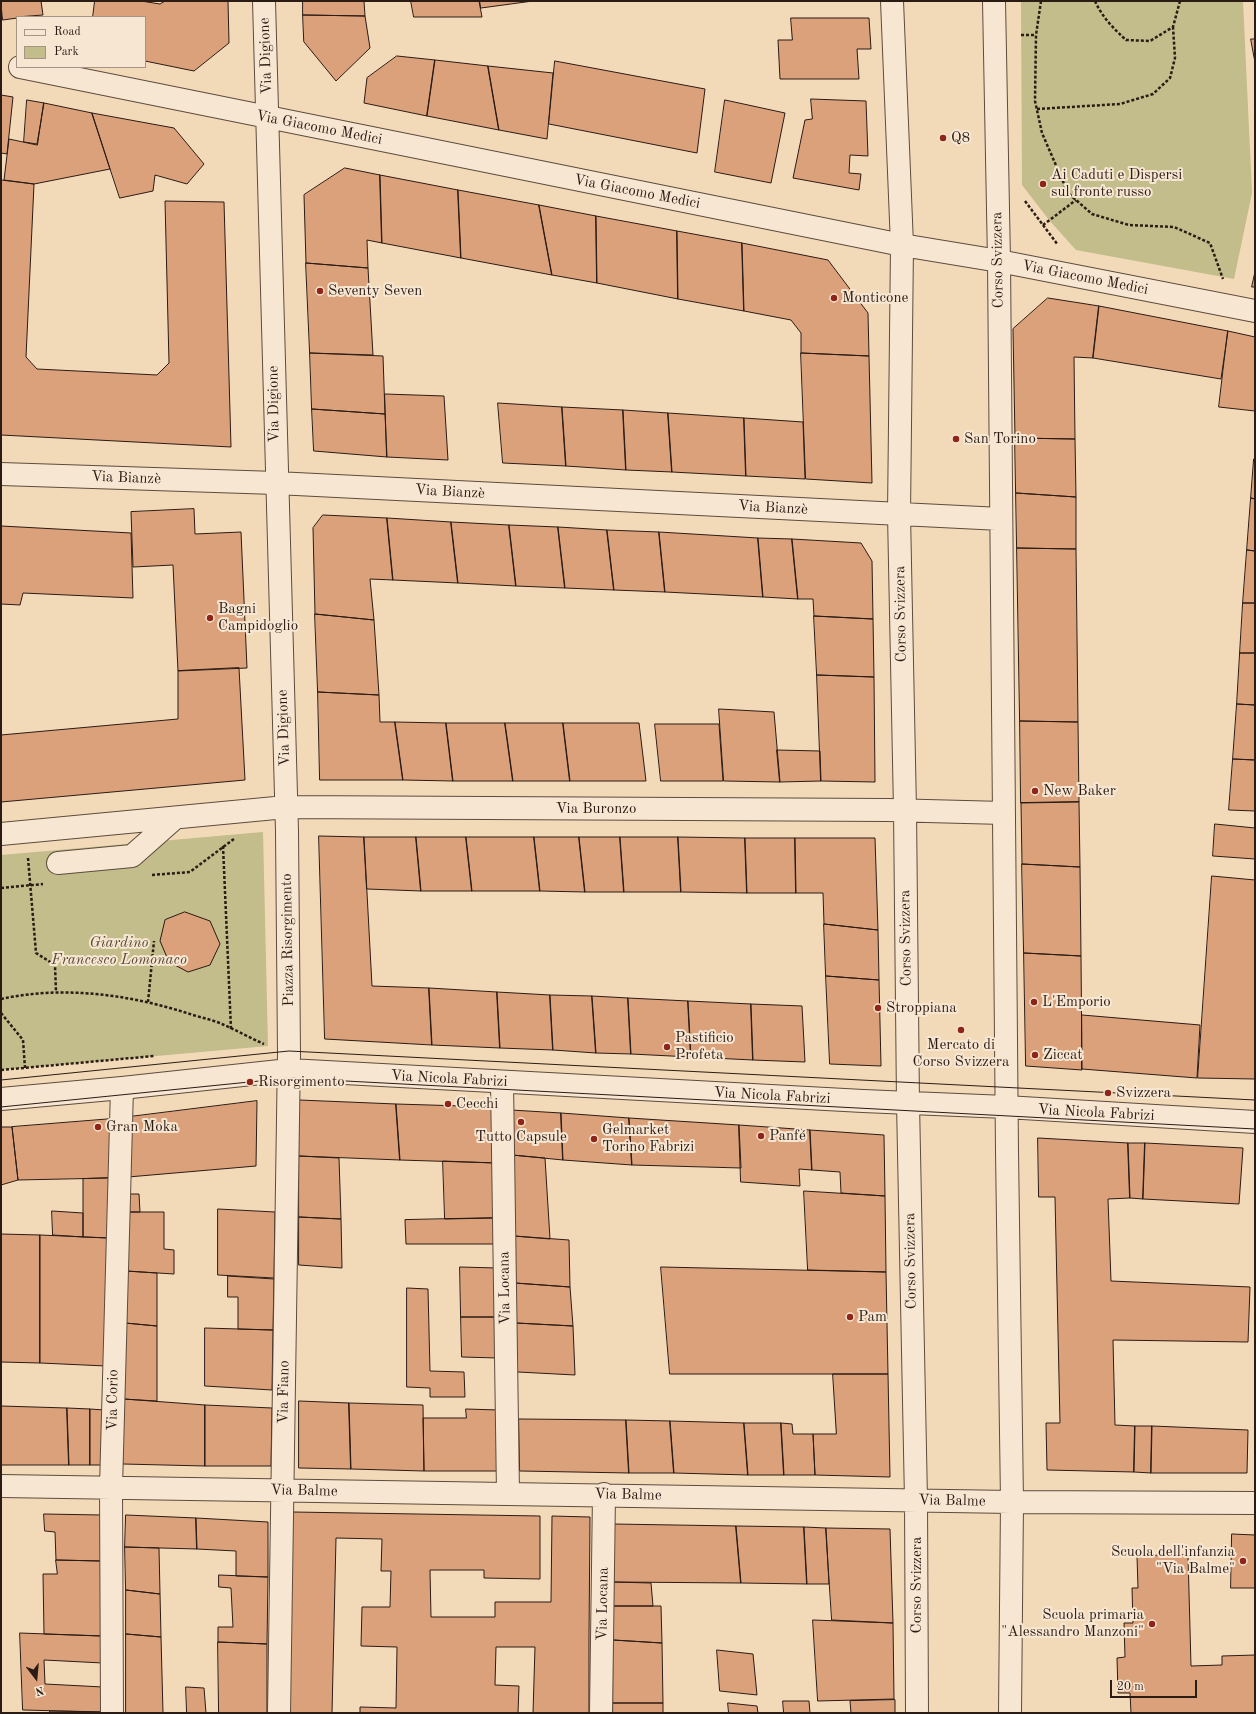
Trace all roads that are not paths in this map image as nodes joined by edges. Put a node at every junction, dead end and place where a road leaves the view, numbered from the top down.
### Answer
1 (264, 1) edge
2 (892, 1) edge
3 (994, 1) edge
4 (1, 63) edge
5 (16, 67) edge
6 (23, 68) edge
7 (268, 118) junction
8 (902, 245) junction
9 (998, 261) junction
10 (1255, 311) edge
11 (1, 474) edge
12 (276, 483) junction
13 (898, 514) junction
14 (1001, 519) junction
15 (286, 807) junction
16 (905, 810) junction
17 (1004, 813) junction
18 (175, 818) junction
19 (1, 834) edge
20 (58, 863) dead end
21 (289, 1070) junction
22 (502, 1082) junction
23 (122, 1088) junction
24 (1, 1099) edge
25 (908, 1104) junction
26 (1006, 1107) junction
27 (1255, 1122) edge
28 (1, 1486) edge
29 (111, 1487) junction
30 (282, 1490) junction
31 (508, 1493) junction
32 (604, 1494) junction
33 (916, 1500) junction
34 (1012, 1502) junction
35 (1255, 1503) edge
36 (112, 1713) edge
37 (279, 1713) edge
38 (601, 1713) edge
39 (917, 1713) edge
40 (1010, 1713) edge

1 - 7 street, Via Digione
2 - 8 street, Corso Svizzera
3 - 9 street, Corso Svizzera
4 - 5 street, Via Giacomo Medici
6 - 7 street, Via Giacomo Medici
7 - 8 street, Via Giacomo Medici
7 - 12 street, Via Digione
8 - 9 street, Via Giacomo Medici
8 - 13 street, Corso Svizzera
9 - 10 street, Via Giacomo Medici
9 - 14 street, Corso Svizzera
11 - 12 street, Via Bianzè
12 - 13 street, Via Bianzè
12 - 15 street, Via Digione
13 - 14 street
13 - 16 street, Corso Svizzera
14 - 17 street, Corso Svizzera
15 - 16 street, Via Buronzo
15 - 18 street
15 - 21 street, Piazza Risorgimento
16 - 17 street
16 - 25 street, Corso Svizzera
17 - 26 street, Corso Svizzera
18 - 19 street
18 - 20 street
21 - 22 street, Via Nicola Fabrizi
21 - 23 street
21 - 30 street, Via Fiano
22 - 25 street, Via Nicola Fabrizi
22 - 31 street, Via Locana
23 - 24 street
23 - 29 street, Via Corio
25 - 26 street, Via Nicola Fabrizi
25 - 33 street, Corso Svizzera
26 - 27 street, Via Nicola Fabrizi
26 - 34 street, Corso Svizzera
28 - 29 street, Via Balme
29 - 30 street, Via Balme
29 - 36 street, Via Corio
30 - 31 street, Via Balme
30 - 37 street, Via Fiano
31 - 32 street, Via Balme
32 - 33 street, Via Balme
32 - 38 street, Via Locana
33 - 34 street, Via Balme
33 - 39 street, Corso Svizzera
34 - 35 street, Via Balme
34 - 40 street, Corso Svizzera

